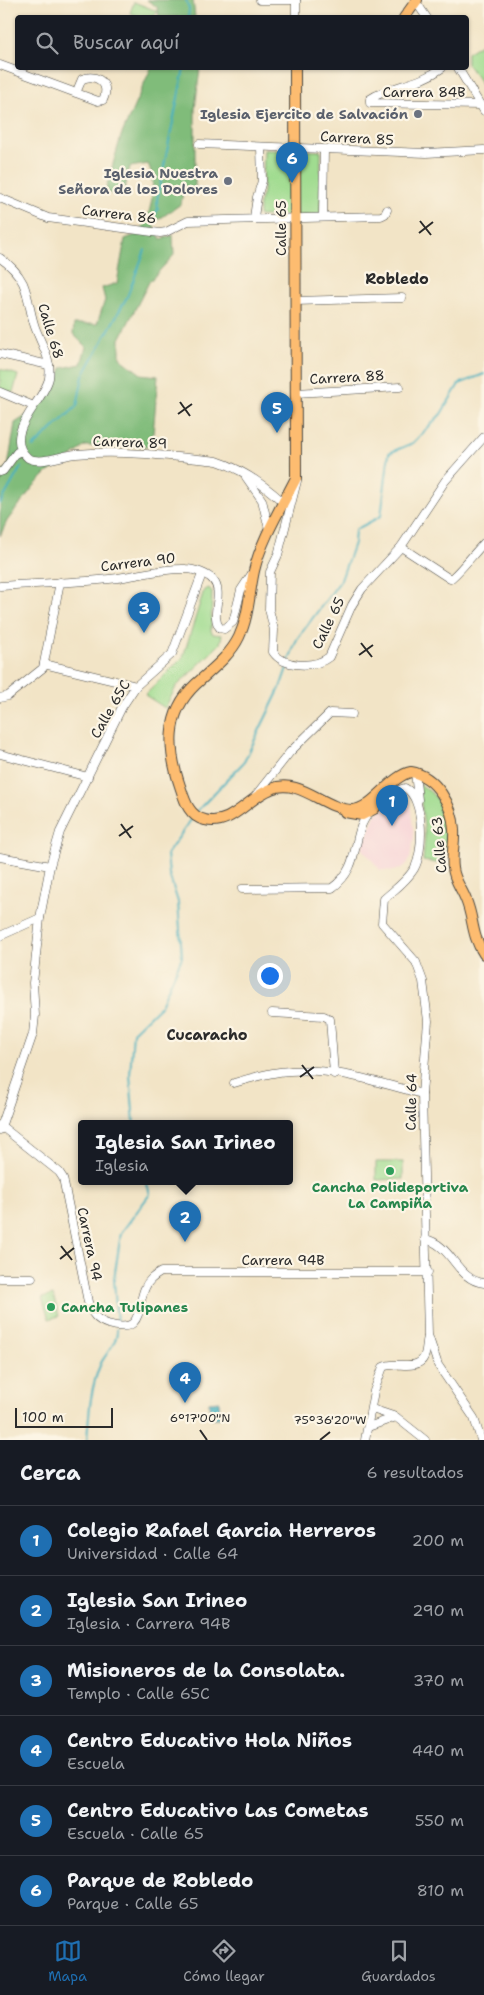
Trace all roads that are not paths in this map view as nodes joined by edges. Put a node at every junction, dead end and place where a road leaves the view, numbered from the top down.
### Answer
1 (260, 0) edge
2 (296, 0) edge
3 (417, 1) edge
4 (296, 15) edge
5 (406, 15) edge
6 (425, 15) edge
7 (0, 64) edge
8 (15, 70) edge
9 (16, 70) edge
10 (295, 70) edge
11 (439, 70) edge
12 (459, 70) edge
13 (76, 93) dead end
14 (482, 108) edge
15 (199, 144) dead end
16 (294, 146) junction
17 (261, 147) junction
18 (324, 149) junction
19 (484, 150) edge
20 (0, 198) edge
21 (386, 212) dead end
22 (254, 217) junction
23 (295, 217) junction
24 (323, 217) junction
25 (0, 258) edge
26 (402, 298) dead end
27 (296, 301) junction
28 (0, 354) edge
29 (50, 366) junction
30 (400, 387) dead end
31 (0, 392) edge
32 (296, 392) junction
33 (31, 405) junction
34 (484, 436) edge
35 (22, 452) junction
36 (238, 469) junction
37 (0, 472) edge
38 (296, 478) junction
39 (283, 502) junction
40 (269, 534) junction
41 (484, 543) edge
42 (401, 547) junction
43 (254, 570) junction
44 (202, 574) junction
45 (60, 582) junction
46 (0, 586) edge
47 (44, 664) junction
48 (136, 686) junction
49 (0, 698) edge
50 (352, 714) dead end
51 (0, 754) edge
52 (415, 772) junction
53 (88, 777) junction
54 (253, 799) junction
55 (373, 804) junction
56 (336, 807) junction
57 (346, 812) junction
58 (419, 814) junction
59 (362, 826) junction
60 (0, 857) edge
61 (50, 866) junction
62 (242, 889) dead end
63 (40, 918) junction
64 (0, 936) edge
65 (484, 954) edge
66 (272, 1013) dead end
67 (334, 1074) junction
68 (234, 1083) dead end
69 (422, 1094) junction
70 (1, 1127) edge
71 (425, 1239) junction
72 (428, 1272) junction
73 (0, 1278) edge
74 (32, 1278) dead end
75 (484, 1283) edge
76 (145, 1286) joint
77 (428, 1335) junction
78 (372, 1409) junction
79 (396, 1416) junction
80 (368, 1427) junction
81 (365, 1440) edge
82 (425, 1440) edge
83 (481, 1440) edge

1 - 2 street
2 - 4 street
3 - 5 main road
3 - 6 street
7 - 8 street
9 - 13 street
10 - 16 main road, Calle 65
11 - 14 street, Carrera 84B
12 - 14 street
15 - 17 street, Carrera 85
16 - 17 street, Carrera 85
16 - 18 street, Carrera 85
16 - 23 main road, Calle 65
17 - 22 street
18 - 19 street, Carrera 85
18 - 24 street
20 - 22 street, Carrera 86
21 - 24 street, Carrera 86
22 - 23 street, Carrera 86
23 - 24 street, Carrera 86
23 - 27 main road, Calle 65
25 - 29 street, Calle 68
26 - 27 street
27 - 32 main road, Calle 65
28 - 29 street
29 - 33 street, Calle 68
30 - 32 street, Carrera 88
31 - 33 street
32 - 38 main road, Calle 65
33 - 35 street, Calle 68
34 - 42 street, Calle 65
35 - 36 street, Carrera 89
35 - 37 street
36 - 39 street, Carrera 89
36 - 40 street, Carrera 89
38 - 39 main road, Calle 65
38 - 42 street, Calle 65
39 - 40 main road, Calle 65
40 - 43 main road, Calle 65
41 - 42 street
43 - 44 street
43 - 54 main road, Calle 65
44 - 45 street, Carrera 90
44 - 48 street, Calle 65C
45 - 46 street, Carrera 90
45 - 47 street
47 - 48 street
47 - 49 street
48 - 53 street, Calle 65C
50 - 54 street
51 - 53 street
52 - 55 main road
52 - 58 street
52 - 65 main road, Calle 63
53 - 61 street, Calle 65C
54 - 56 main road
55 - 56 main road
55 - 57 main road
55 - 58 street, Calle 64
55 - 59 street
56 - 57 main road
57 - 59 street
58 - 69 street, Calle 64
59 - 62 street
60 - 61 street
61 - 63 street, Calle 65C
63 - 64 street
63 - 70 street, Calle 65C
66 - 67 street
67 - 68 street
67 - 69 street
69 - 71 street, Calle 64
70 - 76 street, Carrera 94
71 - 72 street, Calle 64
71 - 75 street
72 - 76 street, Carrera 94B
72 - 77 street, Calle 64
73 - 74 street
77 - 78 street
77 - 83 street, Calle 64
78 - 79 street
78 - 80 street
79 - 80 street
79 - 82 street
80 - 81 street

